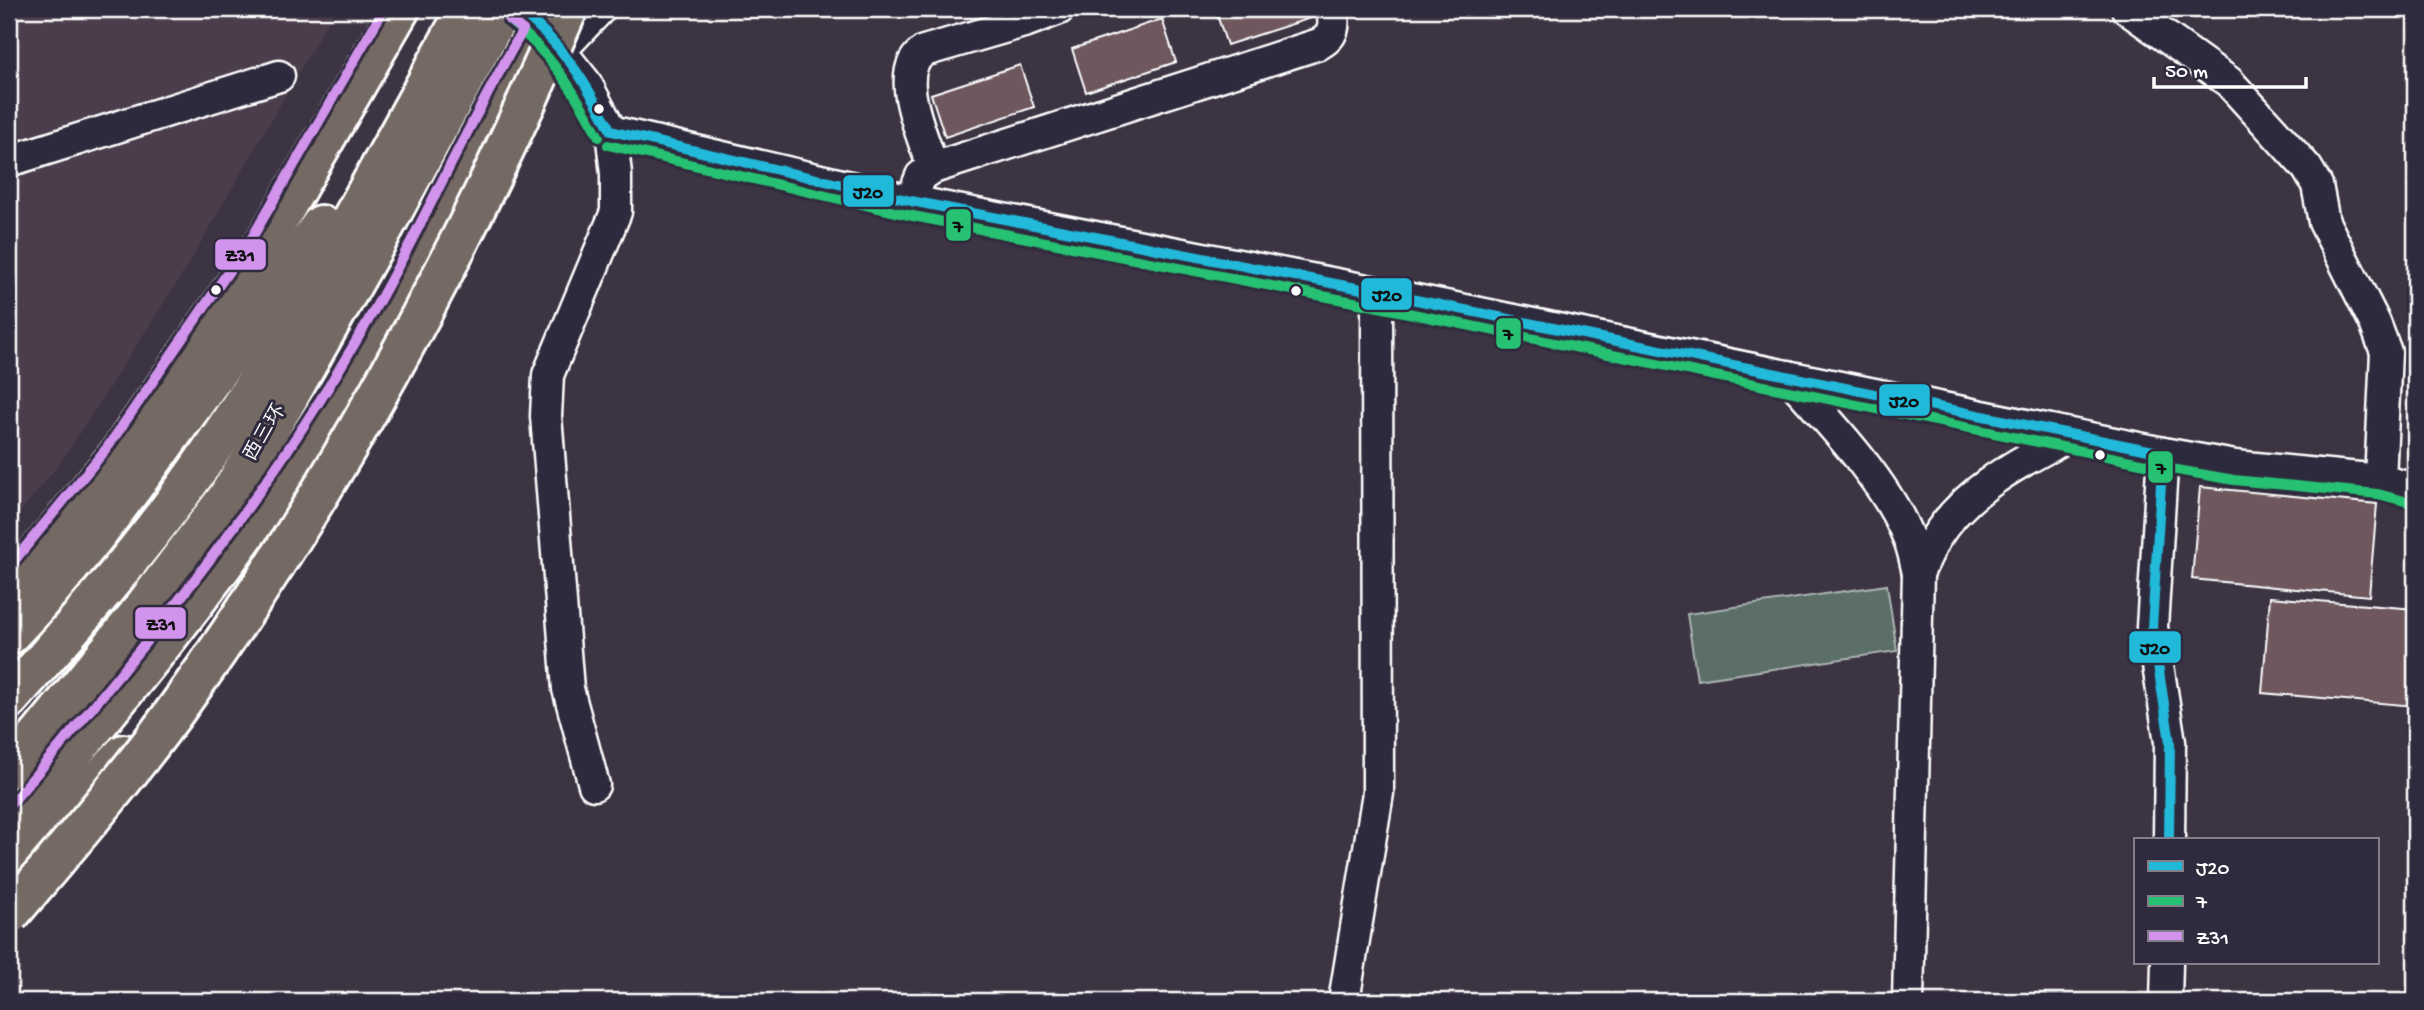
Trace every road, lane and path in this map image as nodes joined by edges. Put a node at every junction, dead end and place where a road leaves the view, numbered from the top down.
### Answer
1 (400, 9) edge
2 (467, 9) edge
3 (502, 9) edge
4 (600, 9) edge
5 (1059, 9) edge
6 (1331, 9) edge
7 (2127, 9) edge
8 (547, 24) edge
9 (459, 57) junction
10 (279, 76) dead end
11 (611, 131) junction
12 (9, 161) edge
13 (933, 168) junction
14 (911, 201) junction
15 (1377, 292) junction
16 (1788, 376) junction
17 (2071, 435) junction
18 (2163, 453) junction
19 (2380, 480) junction
20 (2415, 489) edge
21 (1918, 573) junction
22 (9, 589) edge
23 (9, 635) edge
24 (211, 660) junction
25 (9, 699) edge
26 (9, 768) edge
27 (594, 785) dead end
28 (9, 827) edge
29 (2169, 838) edge
30 (9, 873) edge
31 (9, 915) edge
32 (2166, 964) edge
33 (1344, 1001) edge
34 (1908, 1001) edge
35 (2166, 1001) edge

1 - 22 main road
2 - 9 main road
3 - 9 main road
4 - 8 street
5 - 13 street
6 - 13 street
7 - 19 street
8 - 11 street
8 - 24 main road, bridge
8 - 28 main road
9 - 23 main road
9 - 25 main road, 西三环
9 - 26 main road, 西三环
10 - 12 street
11 - 14 street
11 - 27 street
13 - 14 street
14 - 15 street
15 - 16 street
15 - 33 street
16 - 17 street
16 - 21 street
17 - 18 street
17 - 21 street
18 - 19 street
18 - 29 street
19 - 20 street
21 - 34 street
24 - 30 main road, bridge
24 - 31 main road, bridge
32 - 35 street

